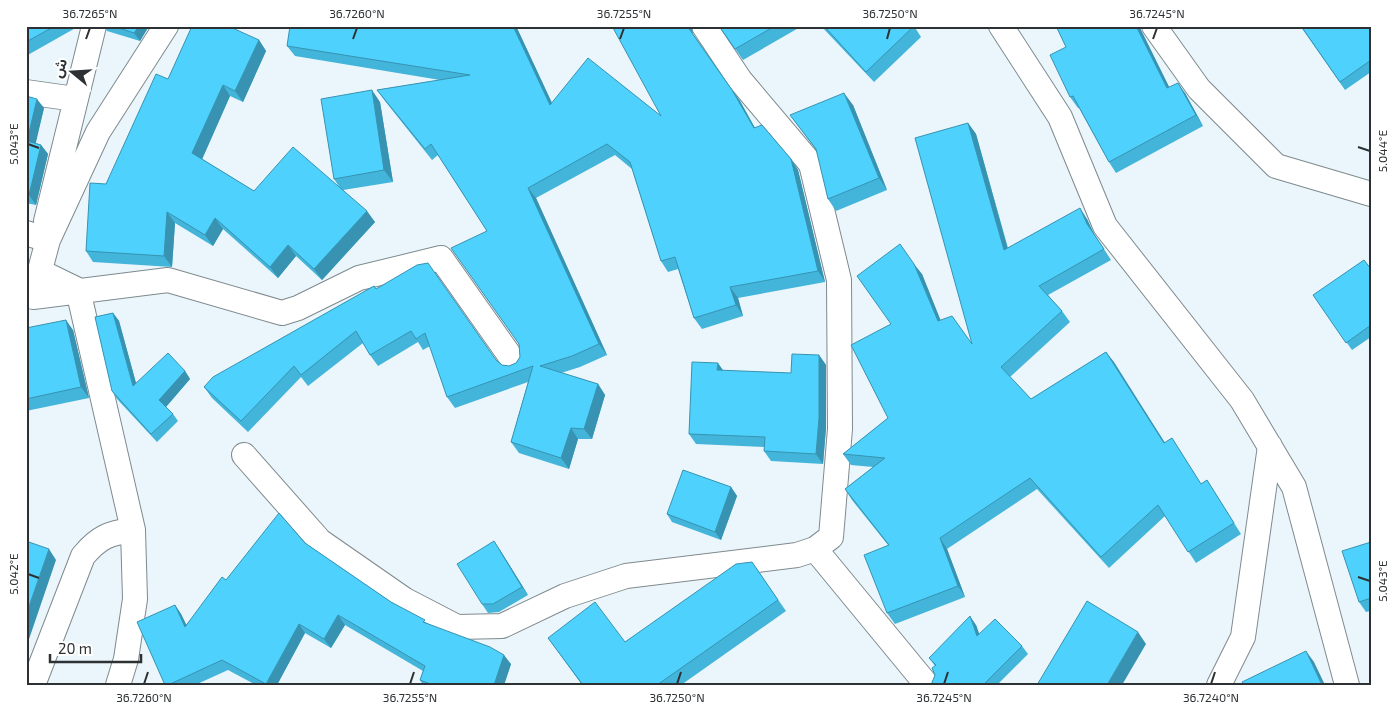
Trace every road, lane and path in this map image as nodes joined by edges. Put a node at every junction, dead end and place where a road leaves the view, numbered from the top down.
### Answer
1 (94, 26) edge
2 (166, 26) edge
3 (704, 26) edge
4 (1000, 26) edge
5 (1154, 26) edge
6 (26, 92) edge
7 (75, 99) junction
8 (1371, 194) edge
9 (39, 237) edge
10 (39, 271) junction
11 (78, 290) junction
12 (30, 298) edge
13 (515, 362) edge
14 (1270, 446) junction
15 (244, 455) dead end
16 (133, 530) junction
17 (815, 549) junction
18 (126, 659) junction
19 (33, 685) edge
20 (118, 685) edge
21 (131, 685) edge
22 (927, 685) edge
23 (1219, 685) edge
24 (1347, 685) edge

1 - 7 street
2 - 9 street
3 - 17 street
4 - 14 street
5 - 8 street
6 - 7 street
7 - 9 street
9 - 10 street
10 - 11 street
10 - 12 street
11 - 12 street
11 - 13 street
11 - 16 street
14 - 23 street
14 - 24 street
15 - 17 street
16 - 18 street
16 - 19 street
17 - 22 street
18 - 20 street
18 - 21 street

